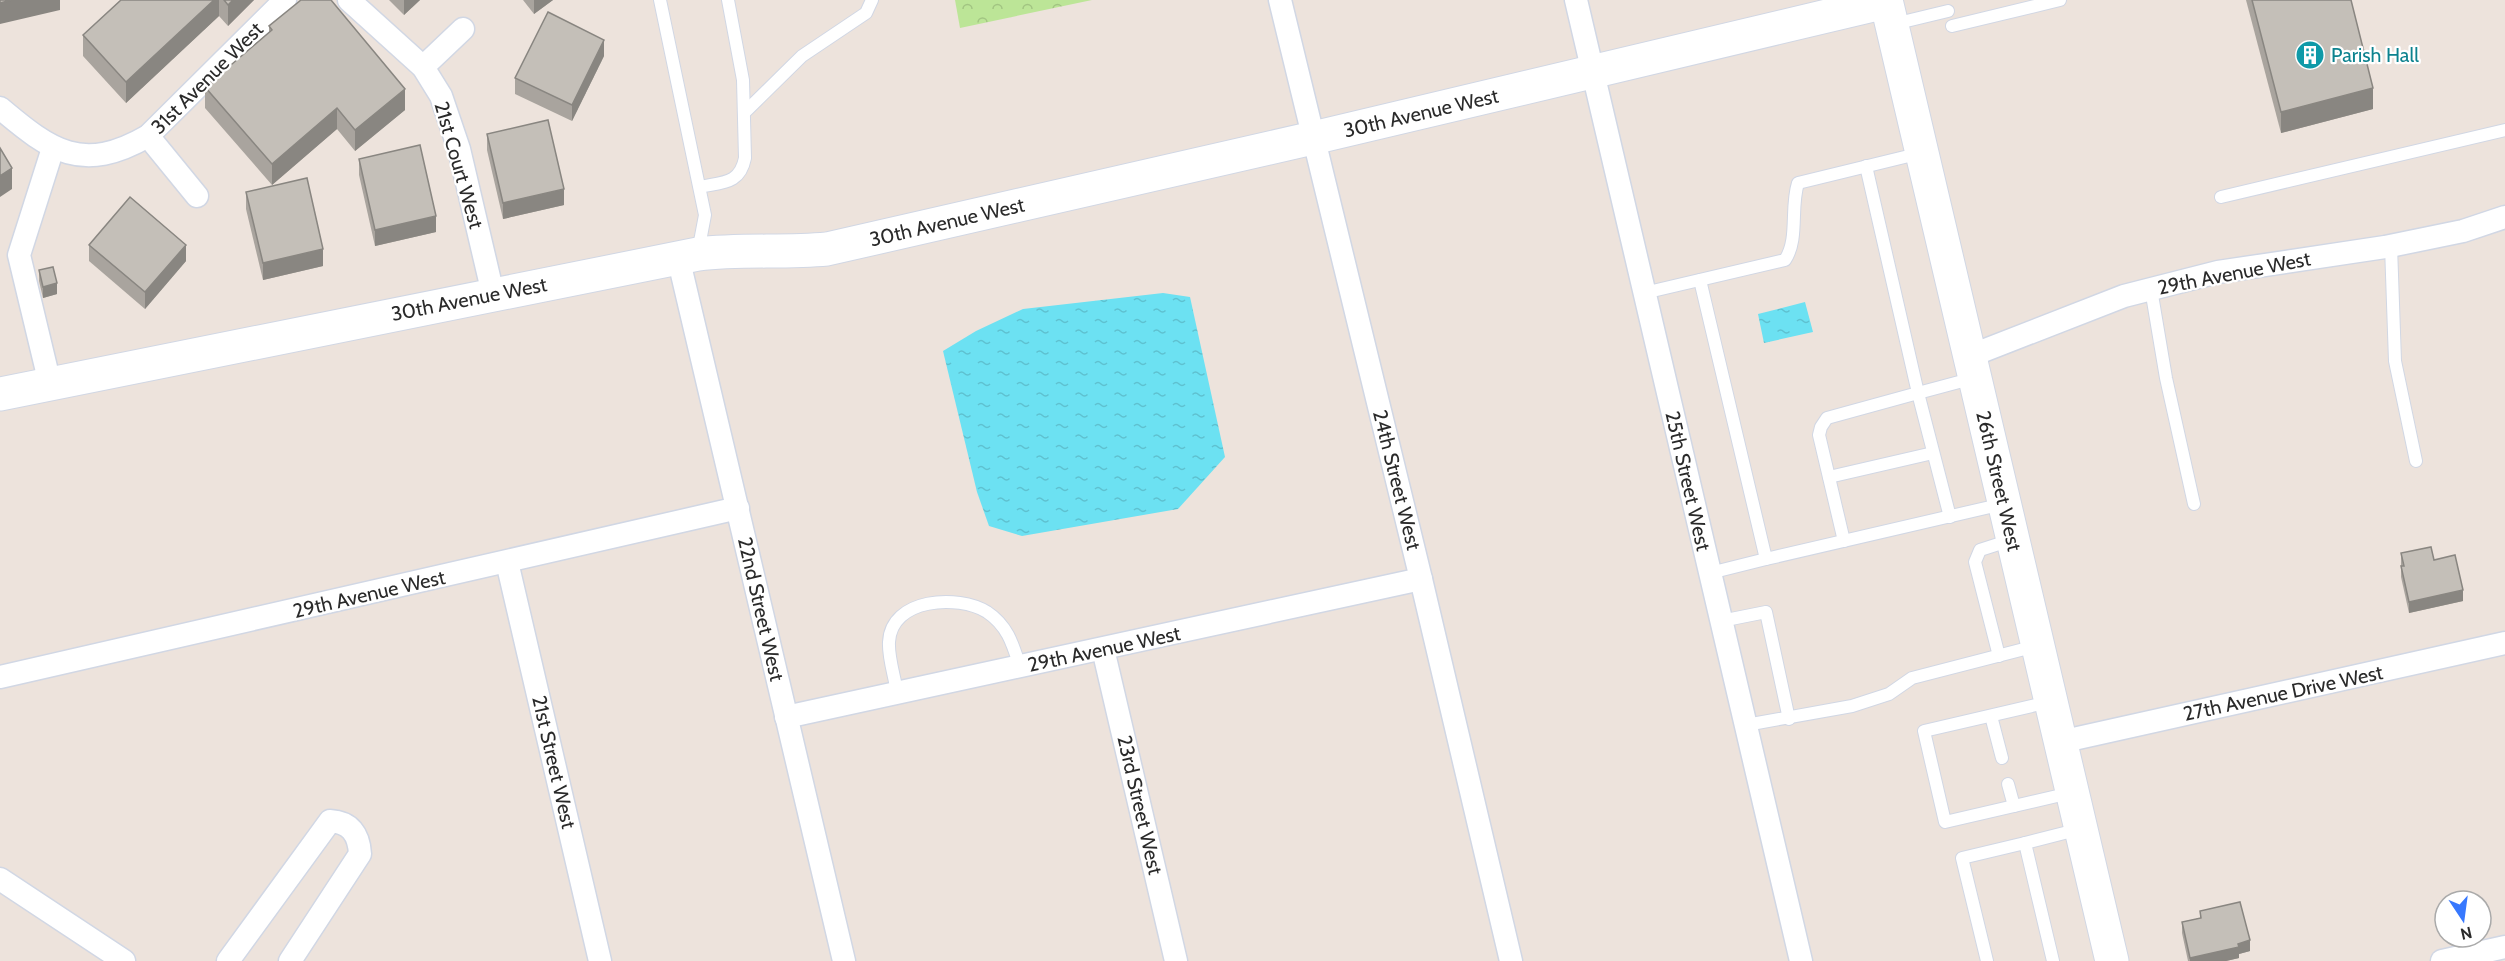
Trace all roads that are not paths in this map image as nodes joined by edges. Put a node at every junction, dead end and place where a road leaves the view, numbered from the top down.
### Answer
1 (285, 0) edge
2 (349, 0) edge
3 (660, 0) edge
4 (728, 0) edge
5 (872, 0) edge
6 (1280, 0) edge
7 (1576, 0) edge
8 (2060, 0) edge
9 (1888, 9) edge
10 (1948, 11) dead end
11 (1952, 26) dead end
12 (463, 29) dead end
13 (423, 67) junction
14 (1592, 72) junction
15 (0, 108) edge
16 (744, 113) junction
17 (2505, 130) edge
18 (148, 136) junction
19 (1313, 138) junction
20 (53, 148) junction
21 (1922, 153) junction
22 (1866, 166) junction
23 (700, 187) junction
24 (197, 196) dead end
25 (2221, 197) dead end
26 (2505, 217) edge
27 (2391, 246) junction
28 (688, 255) junction
29 (1700, 280) junction
30 (2151, 289) junction
31 (1644, 293) junction
32 (493, 294) junction
33 (1972, 367) junction
34 (50, 384) junction
35 (1918, 393) junction
36 (0, 394) edge
37 (1933, 453) junction
38 (2416, 461) dead end
39 (1829, 477) junction
40 (2004, 504) junction
41 (2194, 504) dead end
42 (738, 508) junction
43 (1950, 517) junction
44 (2012, 540) junction
45 (1844, 541) junction
46 (1766, 559) junction
47 (507, 562) junction
48 (1710, 573) junction
49 (1421, 579) junction
50 (1721, 621) junction
51 (2505, 643) edge
52 (2037, 646) junction
53 (1103, 649) junction
54 (1999, 656) junction
55 (1020, 667) junction
56 (0, 677) edge
57 (897, 693) junction
58 (2051, 702) junction
59 (1991, 716) junction
60 (786, 717) junction
61 (1789, 719) junction
62 (1746, 725) junction
63 (2060, 742) junction
64 (2002, 758) dead end
65 (2008, 783) dead end
66 (2072, 793) junction
67 (2014, 806) junction
68 (2080, 829) junction
69 (2025, 843) junction
70 (0, 879) edge
71 (2505, 947) edge
72 (124, 961) edge
73 (228, 961) edge
74 (290, 961) edge
75 (600, 961) edge
76 (844, 961) edge
77 (1176, 961) edge
78 (1511, 961) edge
79 (1801, 961) edge
80 (1987, 961) edge
81 (2053, 961) edge
82 (2112, 961) edge
83 (2442, 961) edge

1 - 18 street, 31st Avenue West
2 - 13 street, 21st Court West
3 - 23 lane
4 - 16 lane
5 - 16 lane
6 - 19 street, 24th Street West
7 - 14 street, 25th Street West
8 - 11 lane
9 - 10 lane
9 - 14 street, 30th Avenue West
9 - 21 street, 26th Street West
12 - 13 street
13 - 32 street, 21st Court West
14 - 19 street, 30th Avenue West
14 - 31 street, 25th Street West
15 - 20 street
16 - 23 lane
17 - 25 lane
18 - 20 street, 31st Avenue West
18 - 24 street
19 - 28 street, 30th Avenue West
19 - 49 street, 24th Street West
20 - 34 street
21 - 22 lane
21 - 33 street, 26th Street West
22 - 29 lane
22 - 35 lane
23 - 28 lane
26 - 27 street, 29th Avenue West
27 - 30 street, 29th Avenue West
27 - 38 lane
28 - 32 street, 30th Avenue West
28 - 42 street, 22nd Street West
29 - 31 lane
29 - 46 lane
30 - 33 street, 29th Avenue West
30 - 41 lane
31 - 48 street, 25th Street West
32 - 34 street, 30th Avenue West
33 - 35 lane
33 - 40 street, 26th Street West
34 - 36 street, 30th Avenue West
35 - 37 lane
35 - 39 lane
37 - 39 lane
37 - 43 lane
39 - 45 lane
40 - 43 lane
40 - 44 street, 26th Street West
42 - 47 street, 29th Avenue West
42 - 60 street, 22nd Street West
43 - 45 lane
44 - 52 street, 26th Street West
44 - 54 lane
45 - 46 lane
46 - 48 lane
47 - 56 street, 29th Avenue West
47 - 75 street, 21st Street West
48 - 50 street, 25th Street West
49 - 53 street, 29th Avenue West
49 - 78 street, 24th Street West
50 - 61 lane
50 - 62 street, 25th Street West
51 - 63 street, 27th Avenue Drive West
52 - 54 lane
52 - 58 street, 26th Street West
53 - 55 street, 29th Avenue West
53 - 77 street, 23rd Street West
54 - 61 lane
55 - 57 street, 29th Avenue West
55 - 57 lane
57 - 60 street, 29th Avenue West
58 - 59 lane
58 - 63 street, 26th Street West
59 - 64 lane
59 - 67 lane
60 - 76 street, 22nd Street West
61 - 62 lane
62 - 79 street, 25th Street West
63 - 66 street, 26th Street West
65 - 67 lane
66 - 67 lane
66 - 68 street, 26th Street West
68 - 69 lane
68 - 82 street, 26th Street West
69 - 80 lane
69 - 81 lane
70 - 72 street
71 - 83 street
73 - 74 street

